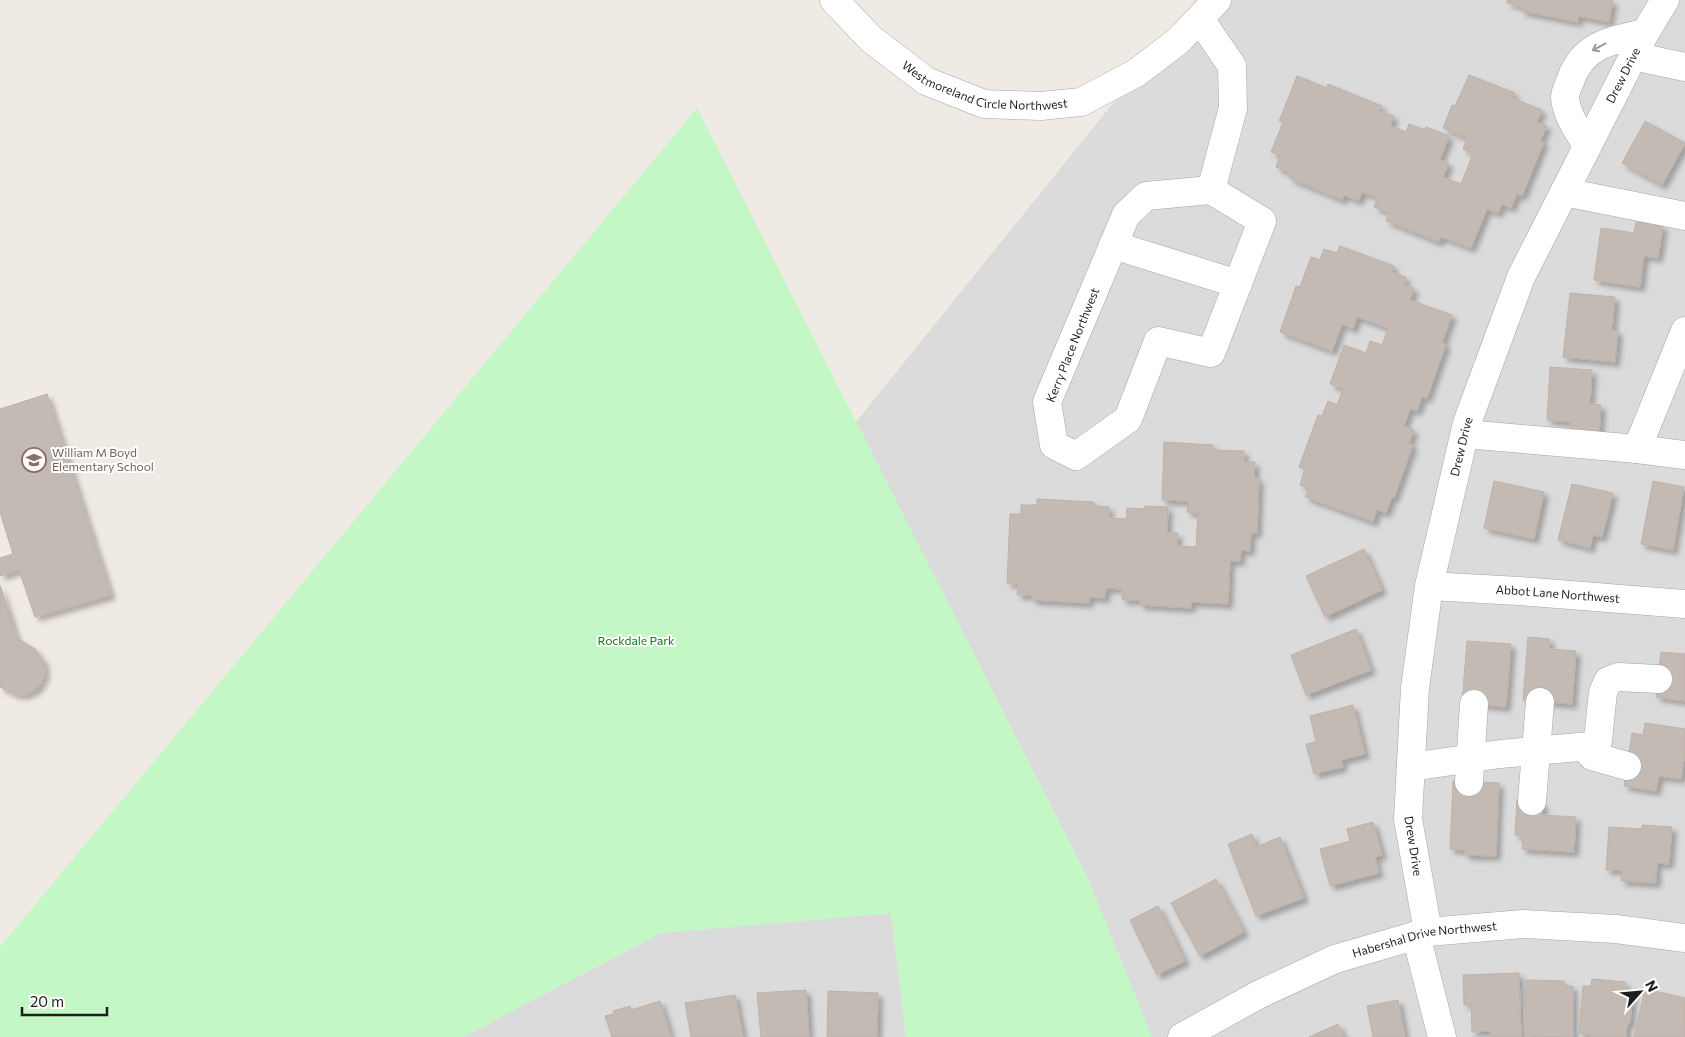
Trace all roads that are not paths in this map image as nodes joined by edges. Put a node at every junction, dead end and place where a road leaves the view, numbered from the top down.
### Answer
1 (834, 0) edge
2 (1665, 0) edge
3 (1208, 9) edge
4 (1639, 45) junction
5 (1685, 67) edge
6 (1587, 146) junction
7 (1211, 190) junction
8 (1564, 192) junction
9 (1685, 216) edge
10 (1114, 245) junction
11 (1238, 284) junction
12 (1685, 331) edge
13 (1465, 434) junction
14 (1637, 449) junction
15 (1685, 455) edge
16 (1429, 586) junction
17 (1685, 604) edge
18 (1658, 679) dead end
19 (1540, 702) dead end
20 (1474, 704) dead end
21 (1584, 747) junction
22 (1536, 751) junction
23 (1627, 766) dead end
24 (1410, 767) junction
25 (1470, 770) junction
26 (1532, 801) dead end
27 (1422, 933) junction
28 (1685, 938) edge
29 (1182, 1037) edge
30 (1442, 1037) edge

1 - 3 street, Westmoreland Circle Northwest
2 - 4 street, Drew Drive
3 - 7 street
4 - 5 street
4 - 6 street, Drew Drive
4 -> 6 street
6 - 8 street, Drew Drive
7 - 10 street, Kerry Place Northwest
7 - 11 street, Kerry Place Northwest
8 - 9 street
8 - 13 street, Drew Drive
10 - 11 street
10 - 11 street, Kerry Place Northwest
12 - 14 street
13 - 14 street
13 - 16 street, Drew Drive
14 - 15 street
16 - 17 street, Abbot Lane Northwest
16 - 24 street, Drew Drive
18 - 21 street
19 - 22 street
20 - 25 street
21 - 22 street
21 - 23 street
22 - 25 street
22 - 26 street
24 - 25 street
24 - 27 street, Drew Drive
27 - 28 street, Habershal Drive Northwest
27 - 29 street, Habershal Drive Northwest
27 - 30 street, Drew Drive

